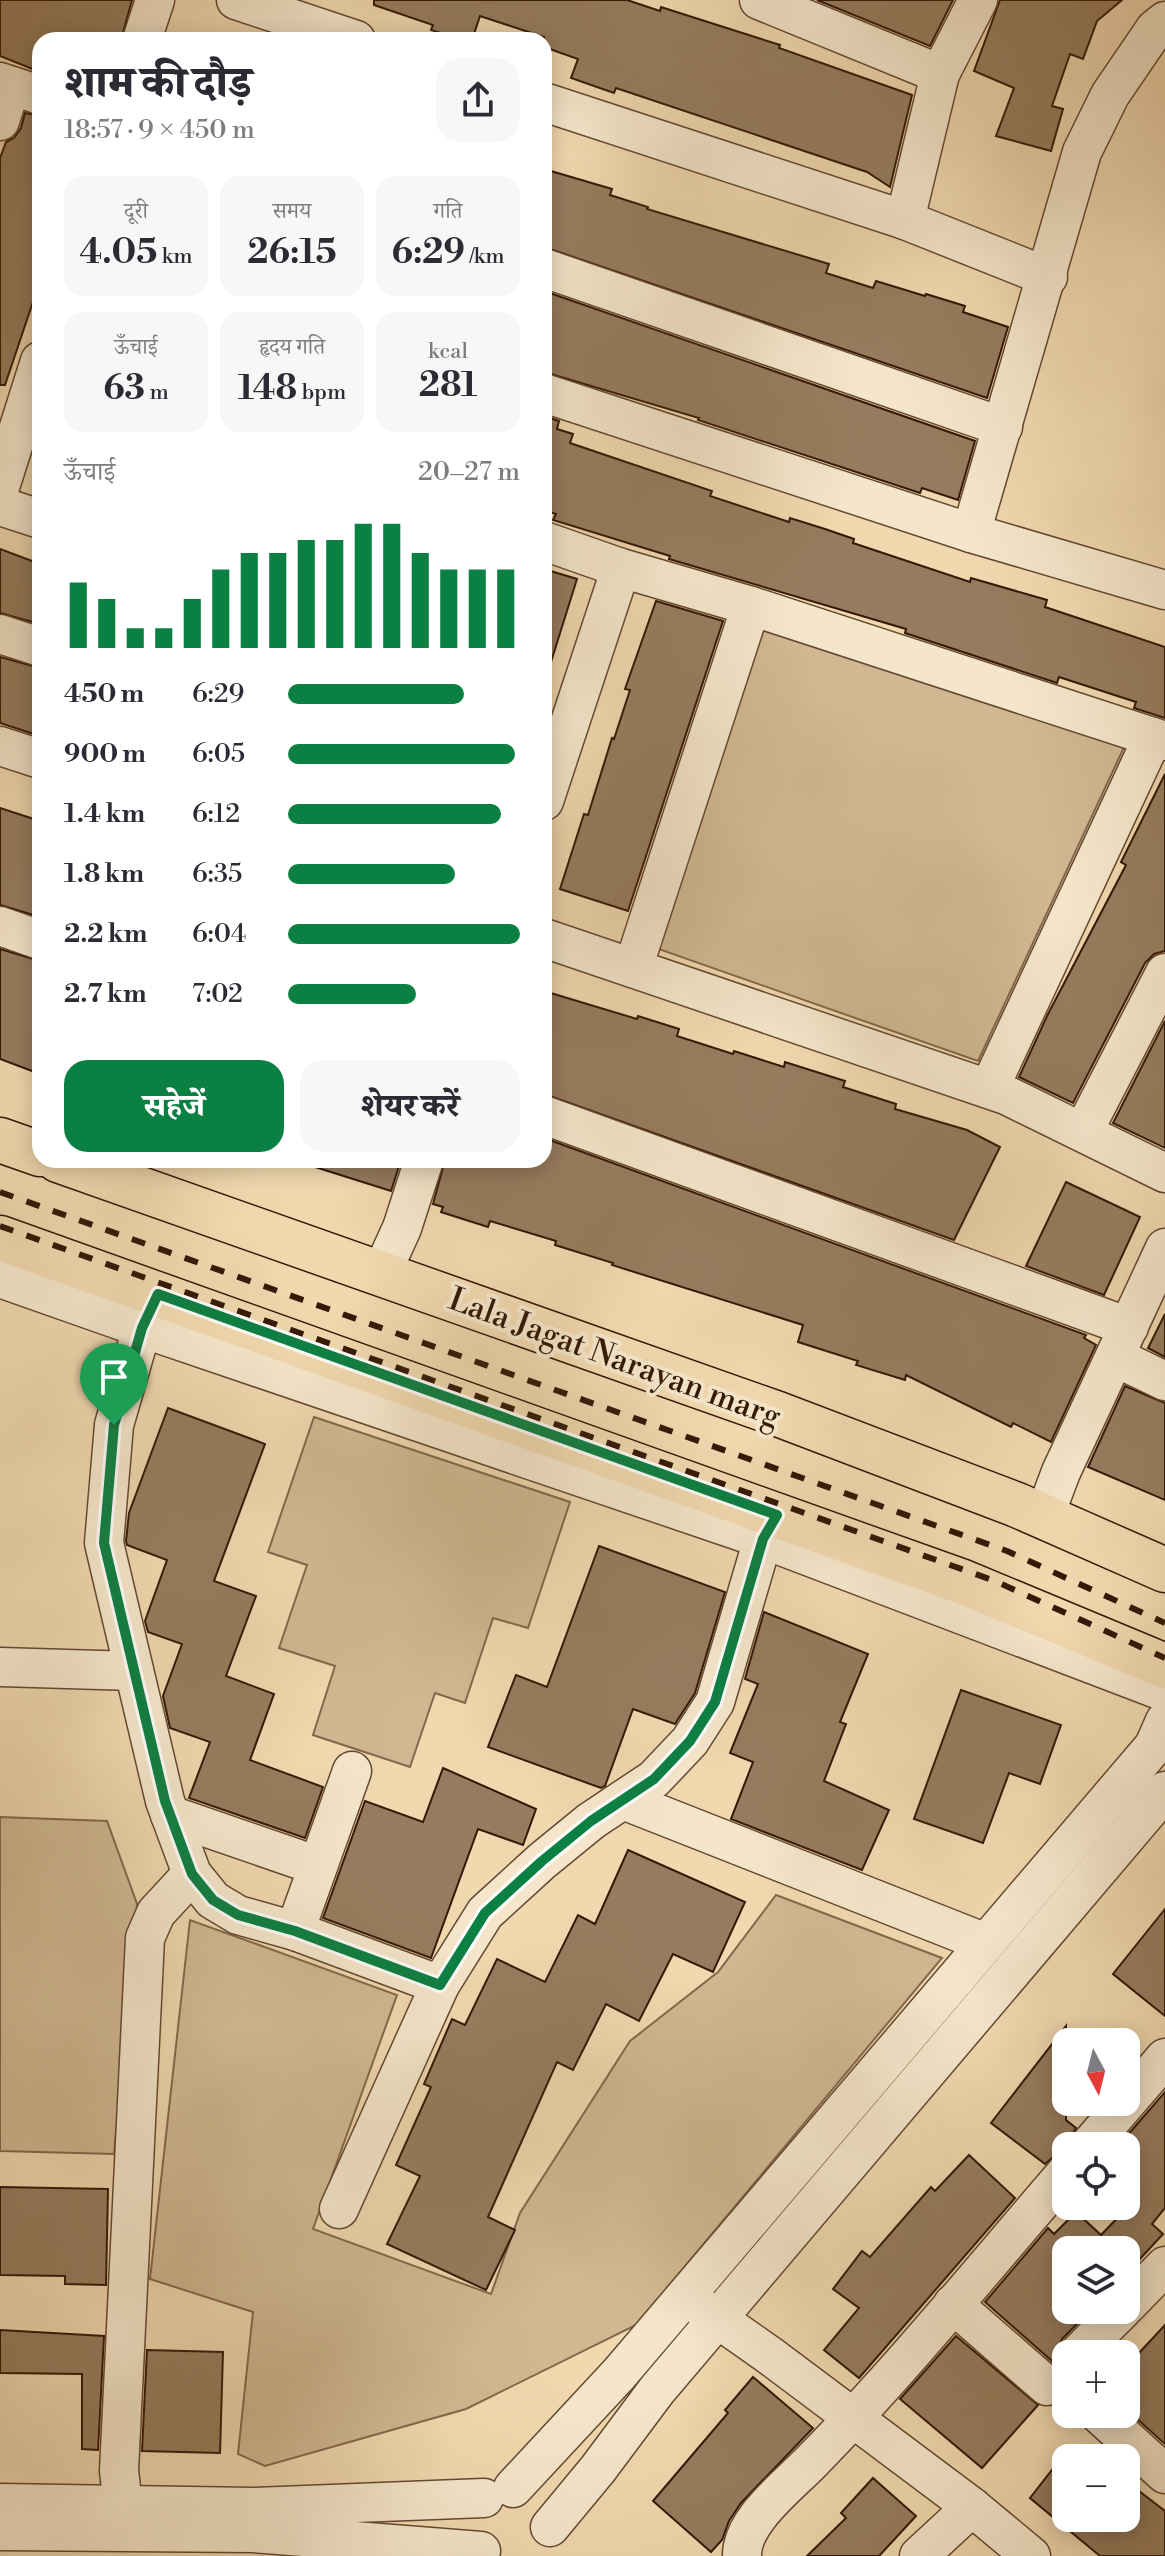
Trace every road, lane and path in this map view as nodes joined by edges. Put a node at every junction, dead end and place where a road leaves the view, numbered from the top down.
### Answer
1 (155, 0) edge
2 (236, 0) edge
3 (759, 0) edge
4 (978, 0) edge
5 (275, 6) edge
6 (1165, 21) edge
7 (145, 32) edge
8 (337, 32) edge
9 (940, 74) junction
10 (17, 88) edge
11 (552, 105) edge
12 (0, 121) edge
13 (905, 220) junction
14 (552, 271) edge
15 (1048, 277) junction
16 (32, 386) edge
17 (552, 396) edge
18 (1003, 427) junction
19 (0, 487) edge
20 (0, 506) edge
21 (32, 516) edge
22 (971, 533) junction
23 (552, 544) edge
24 (621, 568) junction
25 (1165, 590) edge
26 (751, 606) junction
27 (0, 634) edge
28 (32, 644) edge
29 (1159, 739) edge
30 (0, 746) edge
31 (32, 756) edge
32 (552, 777) edge
33 (0, 926) edge
34 (32, 937) edge
35 (552, 941) edge
36 (633, 968) junction
37 (1165, 973) edge
38 (989, 1089) junction
39 (552, 1118) edge
40 (1083, 1132) junction
41 (0, 1140) edge
42 (32, 1150) edge
43 (88, 1168) edge
44 (421, 1168) edge
45 (1165, 1173) edge
46 (0, 1238) edge
47 (1165, 1248) edge
48 (381, 1274) junction
49 (0, 1278) edge
50 (150, 1311) junction
51 (1122, 1342) junction
52 (1165, 1381) edge
53 (1044, 1517) junction
54 (770, 1527) junction
55 (1165, 1570) edge
56 (1165, 1666) edge
57 (0, 1667) edge
58 (134, 1671) junction
59 (1165, 1692) edge
60 (1165, 1721) edge
61 (352, 1771) dead end
62 (1165, 1791) edge
63 (623, 1800) junction
64 (170, 1815) junction
65 (318, 1866) junction
66 (192, 1874) junction
67 (295, 1931) junction
68 (986, 1943) junction
69 (440, 1985) junction
70 (1165, 2058) edge
71 (1101, 2132) edge
72 (1052, 2189) edge
73 (339, 2209) dead end
74 (1163, 2272) edge
75 (1140, 2293) edge
76 (686, 2296) junction
77 (953, 2304) junction
78 (717, 2320) junction
79 (1108, 2324) edge
80 (1092, 2340) edge
81 (1052, 2385) edge
82 (853, 2419) junction
83 (1114, 2428) edge
84 (1165, 2474) edge
85 (498, 2493) junction
86 (0, 2503) edge
87 (123, 2505) junction
88 (972, 2507) junction
89 (0, 2531) edge
90 (69, 2531) edge
91 (547, 2545) edge
92 (483, 2554) edge
93 (742, 2556) edge
94 (919, 2556) edge
95 (1031, 2556) edge

1 - 7 street
2 - 5 street
3 - 9 street
4 - 9 street
5 - 8 street
6 - 15 street
9 - 13 street
10 - 12 street
11 - 13 street
13 - 15 street
14 - 18 street
15 - 18 street
16 - 19 street
17 - 22 street
18 - 22 street
20 - 21 street
22 - 25 street
23 - 24 street
24 - 26 street
24 - 32 street
26 - 29 street
26 - 36 street
27 - 28 street
29 - 38 street
30 - 31 street
33 - 34 street
35 - 36 street
36 - 38 street
37 - 40 street
38 - 40 street
39 - 51 street
40 - 45 street
41 - 42 main road, Lala Jagat Narayan marg
43 - 48 main road, Lala Jagat Narayan marg
44 - 48 street
46 - 50 main road
47 - 51 street
48 - 53 main road, Lala Jagat Narayan marg
49 - 50 street
50 - 54 main road
50 - 58 street
51 - 52 street
51 - 53 street
53 - 55 main road, Lala Jagat Narayan marg
54 - 56 main road
54 - 59 street
54 - 63 street
57 - 58 street
58 - 64 street
60 - 68 street
61 - 65 street
62 - 78 street
63 - 68 street
63 - 69 street
64 - 65 street
64 - 66 street
65 - 67 street
66 - 67 street
66 - 87 street
67 - 69 street
68 - 76 street
69 - 73 street
70 - 71 street
72 - 77 street
74 - 75 street
76 - 78 street
76 - 85 street
77 - 81 street
77 - 82 street
78 - 82 street
78 - 91 street
79 - 80 street
82 - 88 street
82 - 93 street
83 - 84 street
85 - 87 street
85 - 91 street
85 - 92 street
86 - 90 street
87 - 90 street
88 - 94 street
88 - 95 street
89 - 90 street
90 - 92 street

